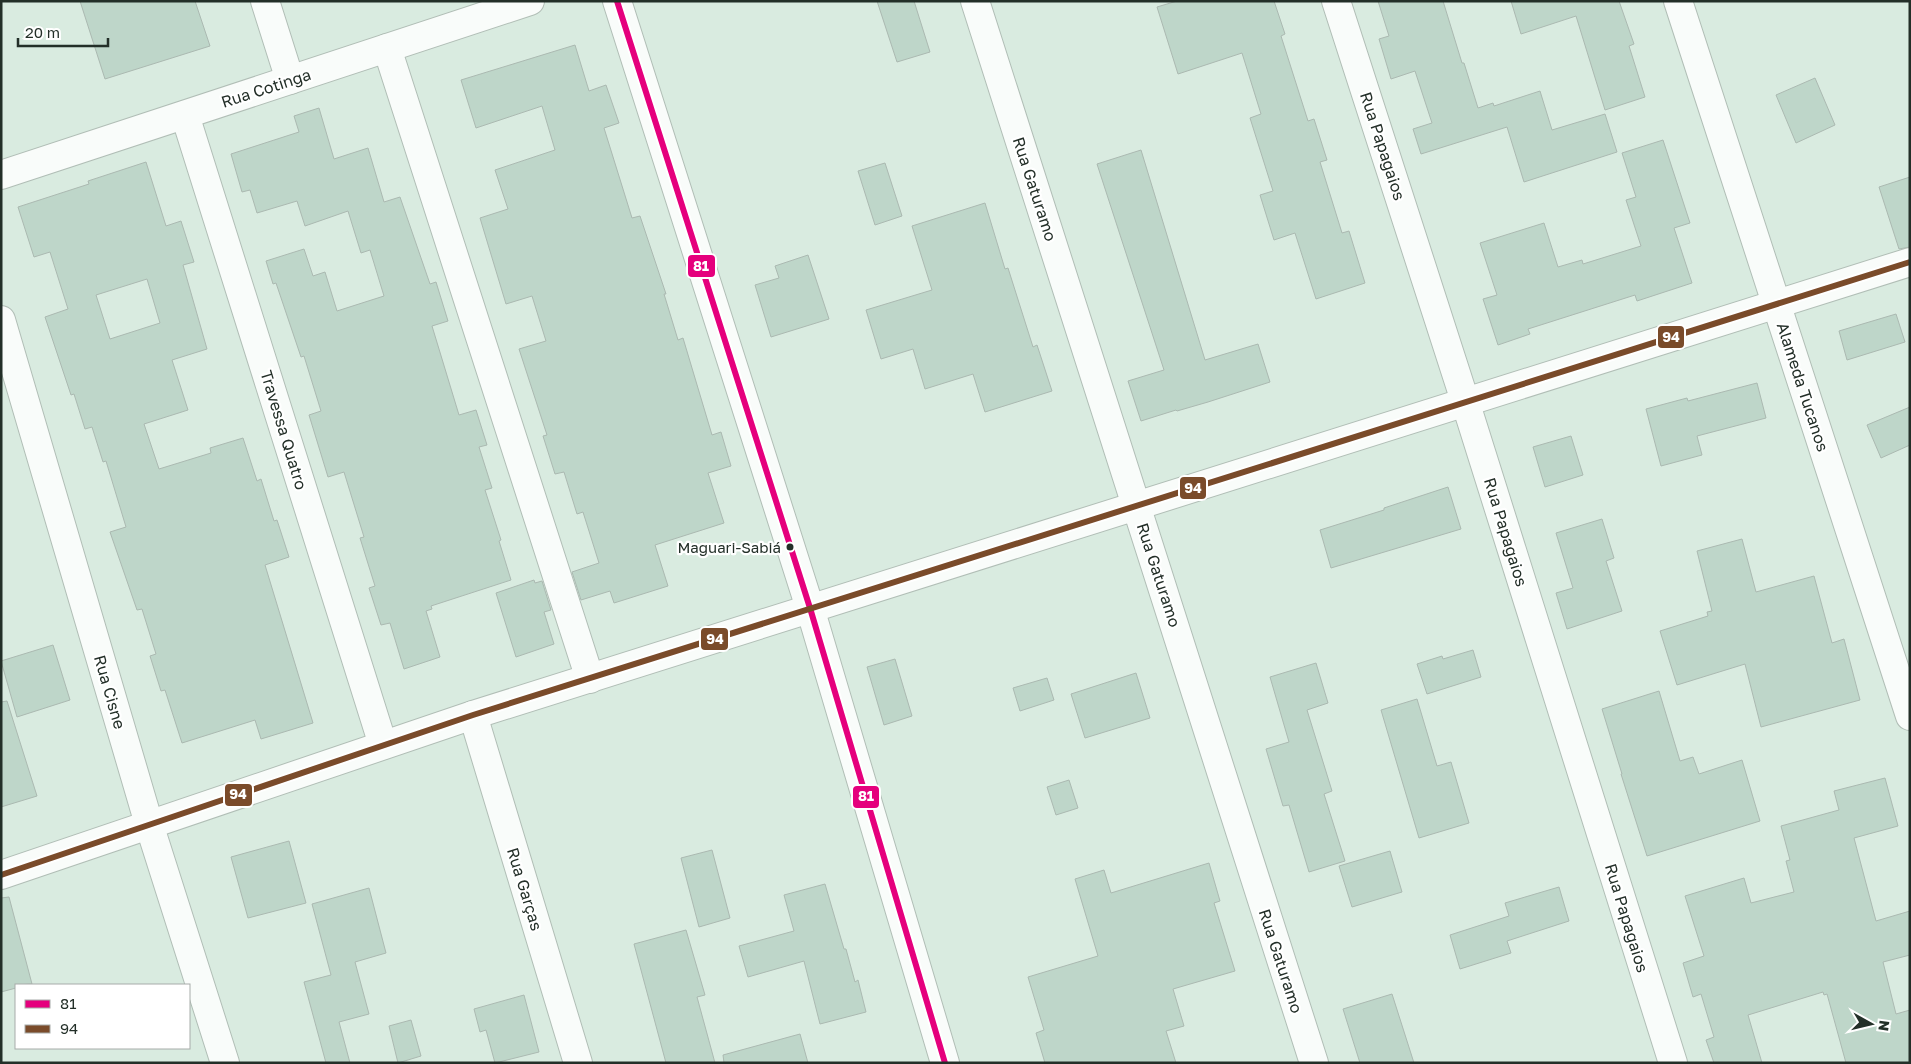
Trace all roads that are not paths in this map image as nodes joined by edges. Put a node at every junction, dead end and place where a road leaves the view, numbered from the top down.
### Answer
1 (265, 1) edge
2 (530, 1) edge
3 (617, 1) edge
4 (975, 1) edge
5 (1336, 1) edge
6 (1678, 1) edge
7 (387, 48) junction
8 (290, 80) junction
9 (185, 114) junction
10 (1, 175) edge
11 (1910, 262) edge
12 (1776, 304) junction
13 (1, 320) edge
14 (1465, 401) junction
15 (1136, 505) junction
16 (810, 608) junction
17 (590, 678) junction
18 (473, 715) junction
19 (1910, 716) edge
20 (383, 745) junction
21 (149, 824) junction
22 (1, 875) edge
23 (225, 1063) edge
24 (578, 1063) edge
25 (945, 1063) edge
26 (1314, 1063) edge
27 (1673, 1063) edge

1 - 8 street
2 - 7 street, Rua Cotinga
3 - 16 street
4 - 15 street, Rua Gaturamo
5 - 14 street, Rua Papagaios
6 - 12 street, Alameda Tucanos
7 - 8 street, Rua Cotinga
7 - 17 street
8 - 9 street, Rua Cotinga
9 - 10 street, Rua Cotinga
9 - 20 street, Travessa Quatro
11 - 12 street
12 - 14 street
12 - 19 street, Alameda Tucanos
13 - 21 street, Rua Cisne
14 - 15 street
14 - 27 street, Rua Papagaios
15 - 16 street
15 - 26 street, Rua Gaturamo
16 - 17 street
16 - 25 street
17 - 18 street
18 - 20 street
18 - 24 street, Rua Garças
20 - 21 street
21 - 22 street
21 - 23 street, Rua Cisne

